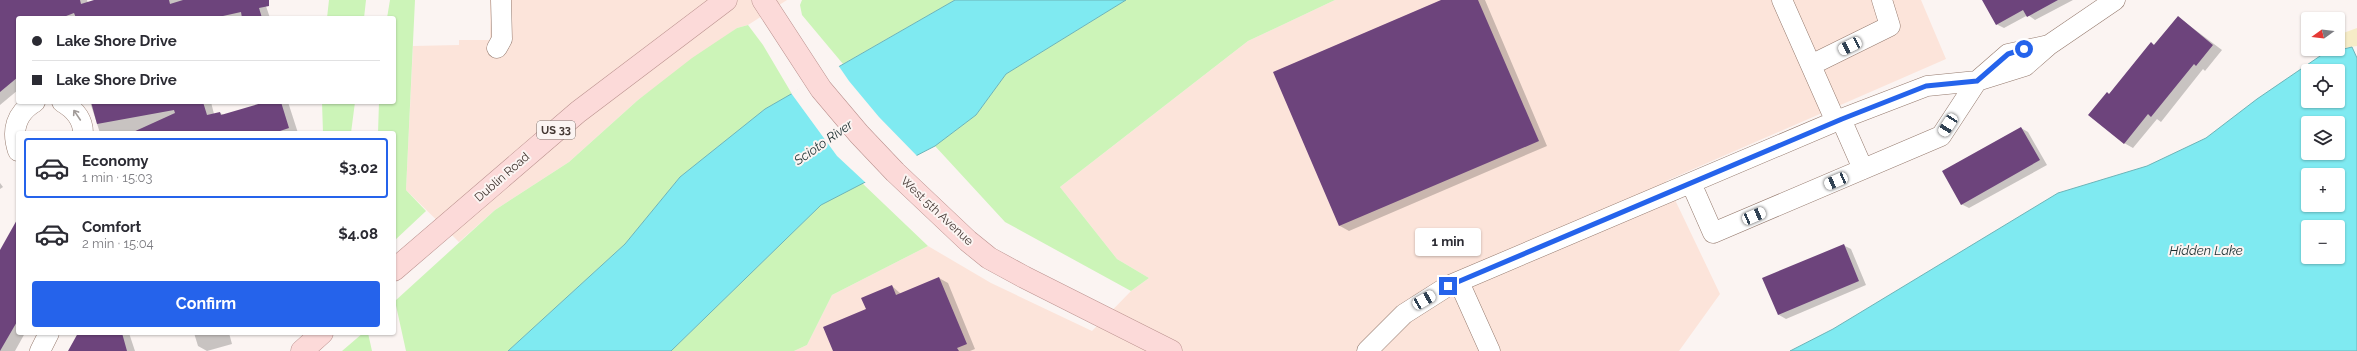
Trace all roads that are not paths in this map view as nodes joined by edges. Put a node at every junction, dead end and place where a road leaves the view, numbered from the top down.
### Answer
1 (501, 0) edge
2 (726, 0) edge
3 (763, 0) edge
4 (1782, 0) edge
5 (1882, 0) edge
6 (2114, 0) edge
7 (497, 48) dead end
8 (1811, 65) junction
9 (1977, 81) junction
10 (31, 104) edge
11 (66, 104) edge
12 (1838, 121) junction
13 (83, 131) edge
14 (16, 146) edge
15 (1863, 170) junction
16 (1691, 183) junction
17 (396, 268) edge
18 (1459, 282) junction
19 (49, 335) edge
20 (320, 335) edge
21 (40, 351) edge
22 (302, 351) edge
23 (1171, 351) edge
24 (1367, 351) edge
25 (1490, 351) edge

1 - 7 street
2 - 17 main road, Dublin Road / US 33
3 - 23 main road, West 5th Avenue
4 - 8 street
5 - 8 street
6 - 9 street
8 - 12 street
9 - 12 street
9 - 15 street
10 - 14 street
13 -> 11 street
12 - 15 street
12 - 16 street
15 - 16 street
16 - 18 street
18 - 24 street
18 - 25 street
19 - 21 street
20 - 22 main road

